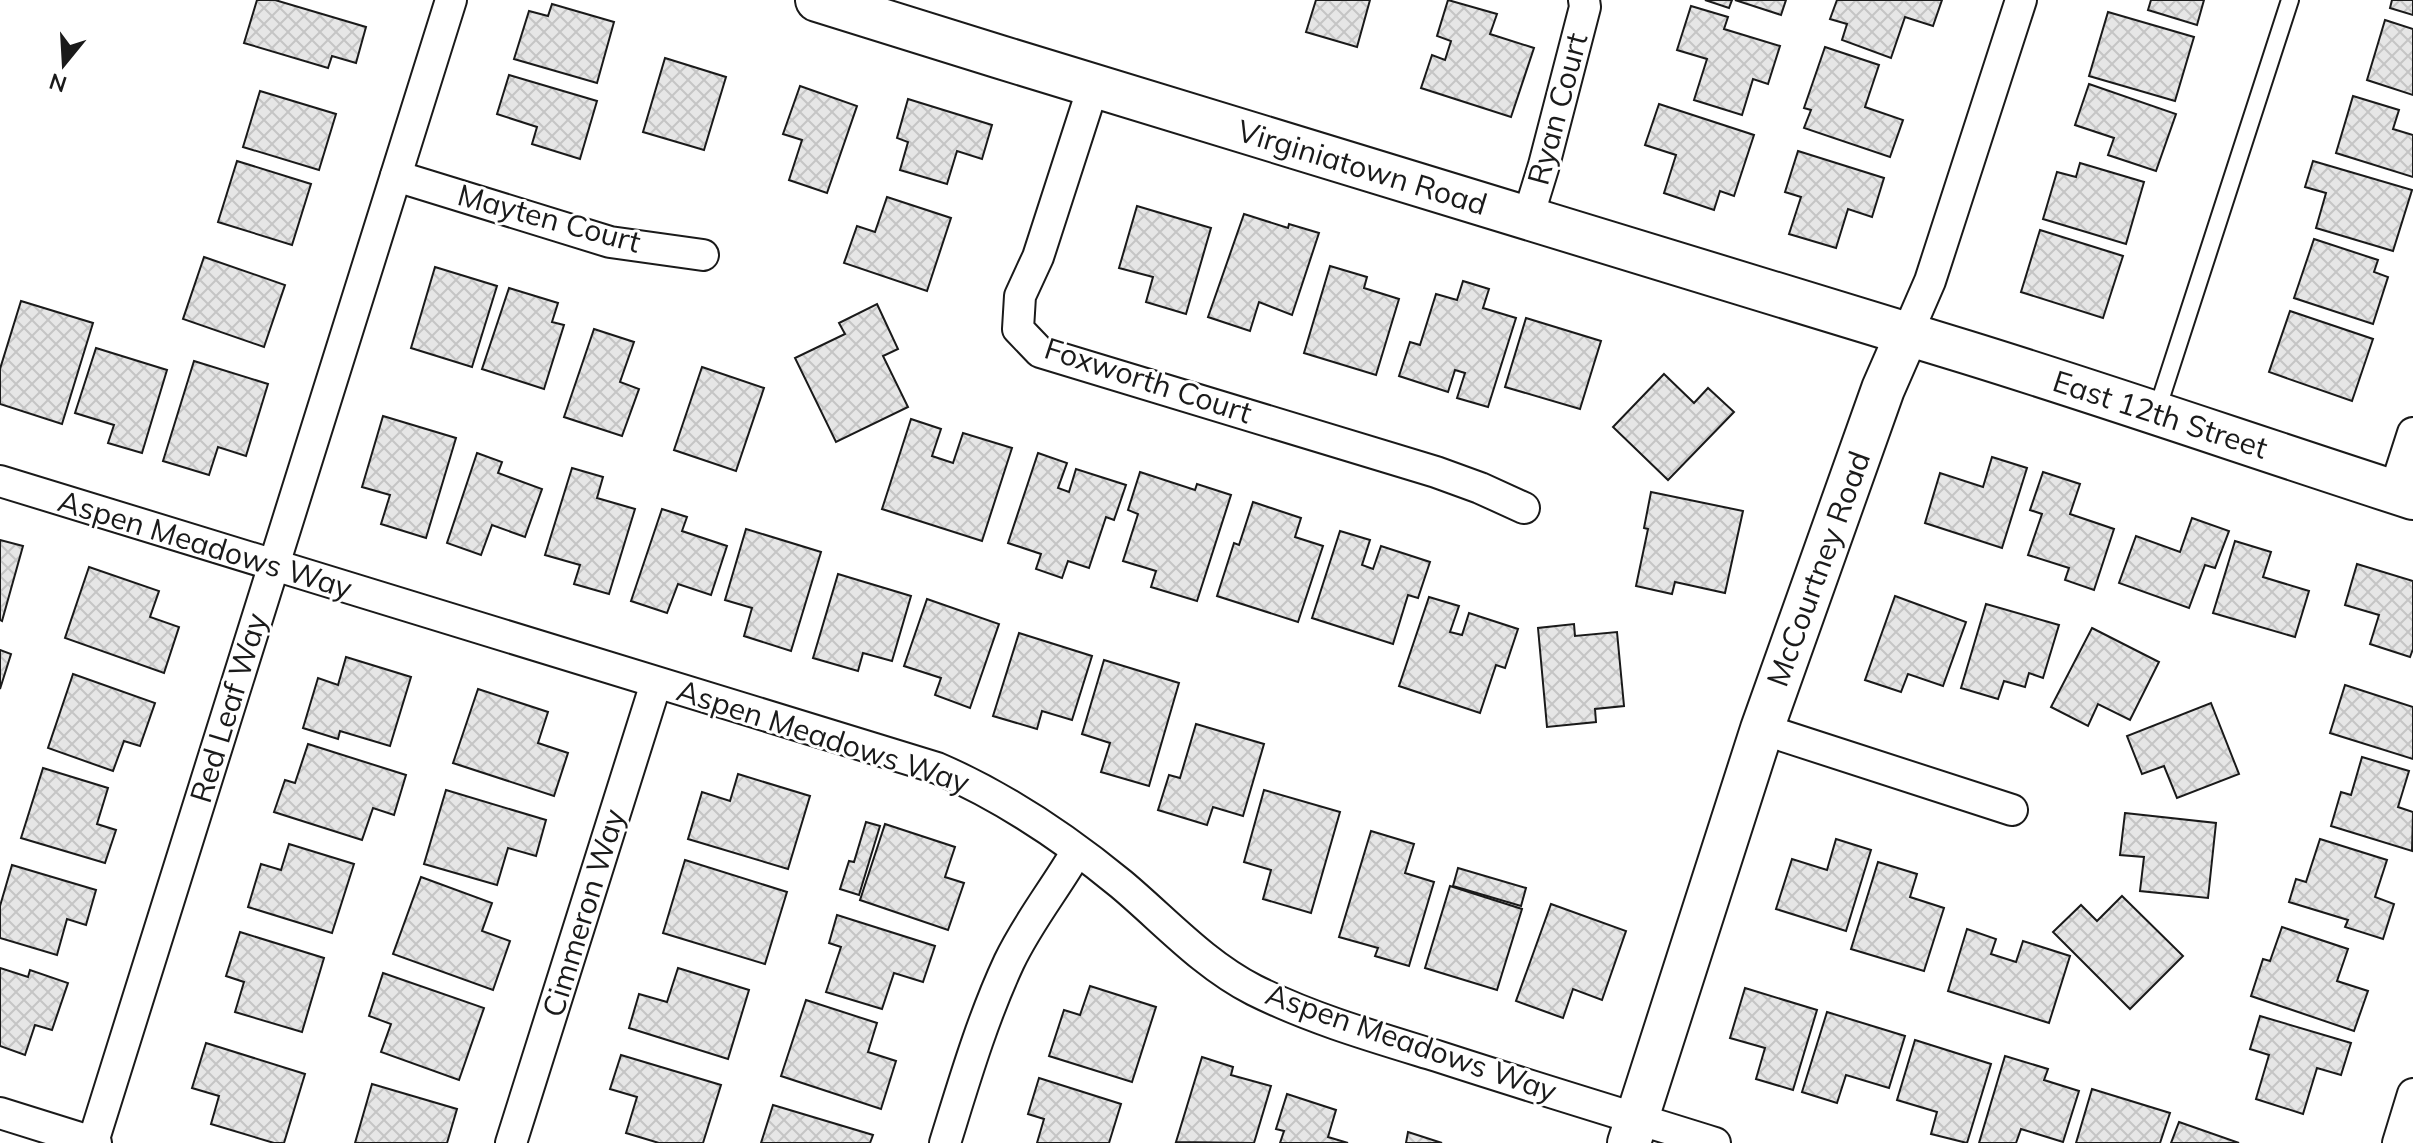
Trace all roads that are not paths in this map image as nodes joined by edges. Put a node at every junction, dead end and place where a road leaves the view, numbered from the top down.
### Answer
1 (451, 0) edge
2 (817, 0) edge
3 (1584, 0) edge
4 (2021, 0) edge
5 (2290, 0) edge
6 (1093, 87) junction
7 (396, 176) junction
8 (1528, 217) junction
9 (703, 255) dead end
10 (1907, 334) junction
11 (2156, 414) junction
12 (2413, 433) edge
13 (0, 481) edge
14 (2404, 495) edge
15 (1524, 508) dead end
16 (273, 567) junction
17 (656, 683) junction
18 (1762, 729) junction
19 (2012, 810) dead end
20 (1077, 851) junction
21 (2413, 1094) edge
22 (0, 1113) edge
23 (1633, 1131) edge
24 (94, 1142) edge
25 (511, 1143) edge
26 (945, 1143) edge
27 (1715, 1143) edge
28 (2398, 1143) edge

1 - 7 street, Red Leaf Way
2 - 6 street, Virginiatown Road
3 - 8 street, Ryan Court
4 - 10 street, McCourtney Road
5 - 11 lane
6 - 8 street, Virginiatown Road
6 - 15 street, Foxworth Court
7 - 9 street, Mayten Court
7 - 16 street, Red Leaf Way
8 - 10 street, Virginiatown Road
10 - 11 street, East 12th Street
10 - 18 street, McCourtney Road
11 - 14 street, East 12th Street
12 - 14 street
13 - 16 street, Aspen Meadows Way
16 - 17 street, Aspen Meadows Way
16 - 24 street, Red Leaf Way
17 - 20 street, Aspen Meadows Way
17 - 25 street, Cimmeron Way
18 - 19 street
18 - 23 street, McCourtney Road
20 - 23 street, Aspen Meadows Way
20 - 26 street
21 - 28 street
22 - 24 street
23 - 27 street, Aspen Meadows Way

